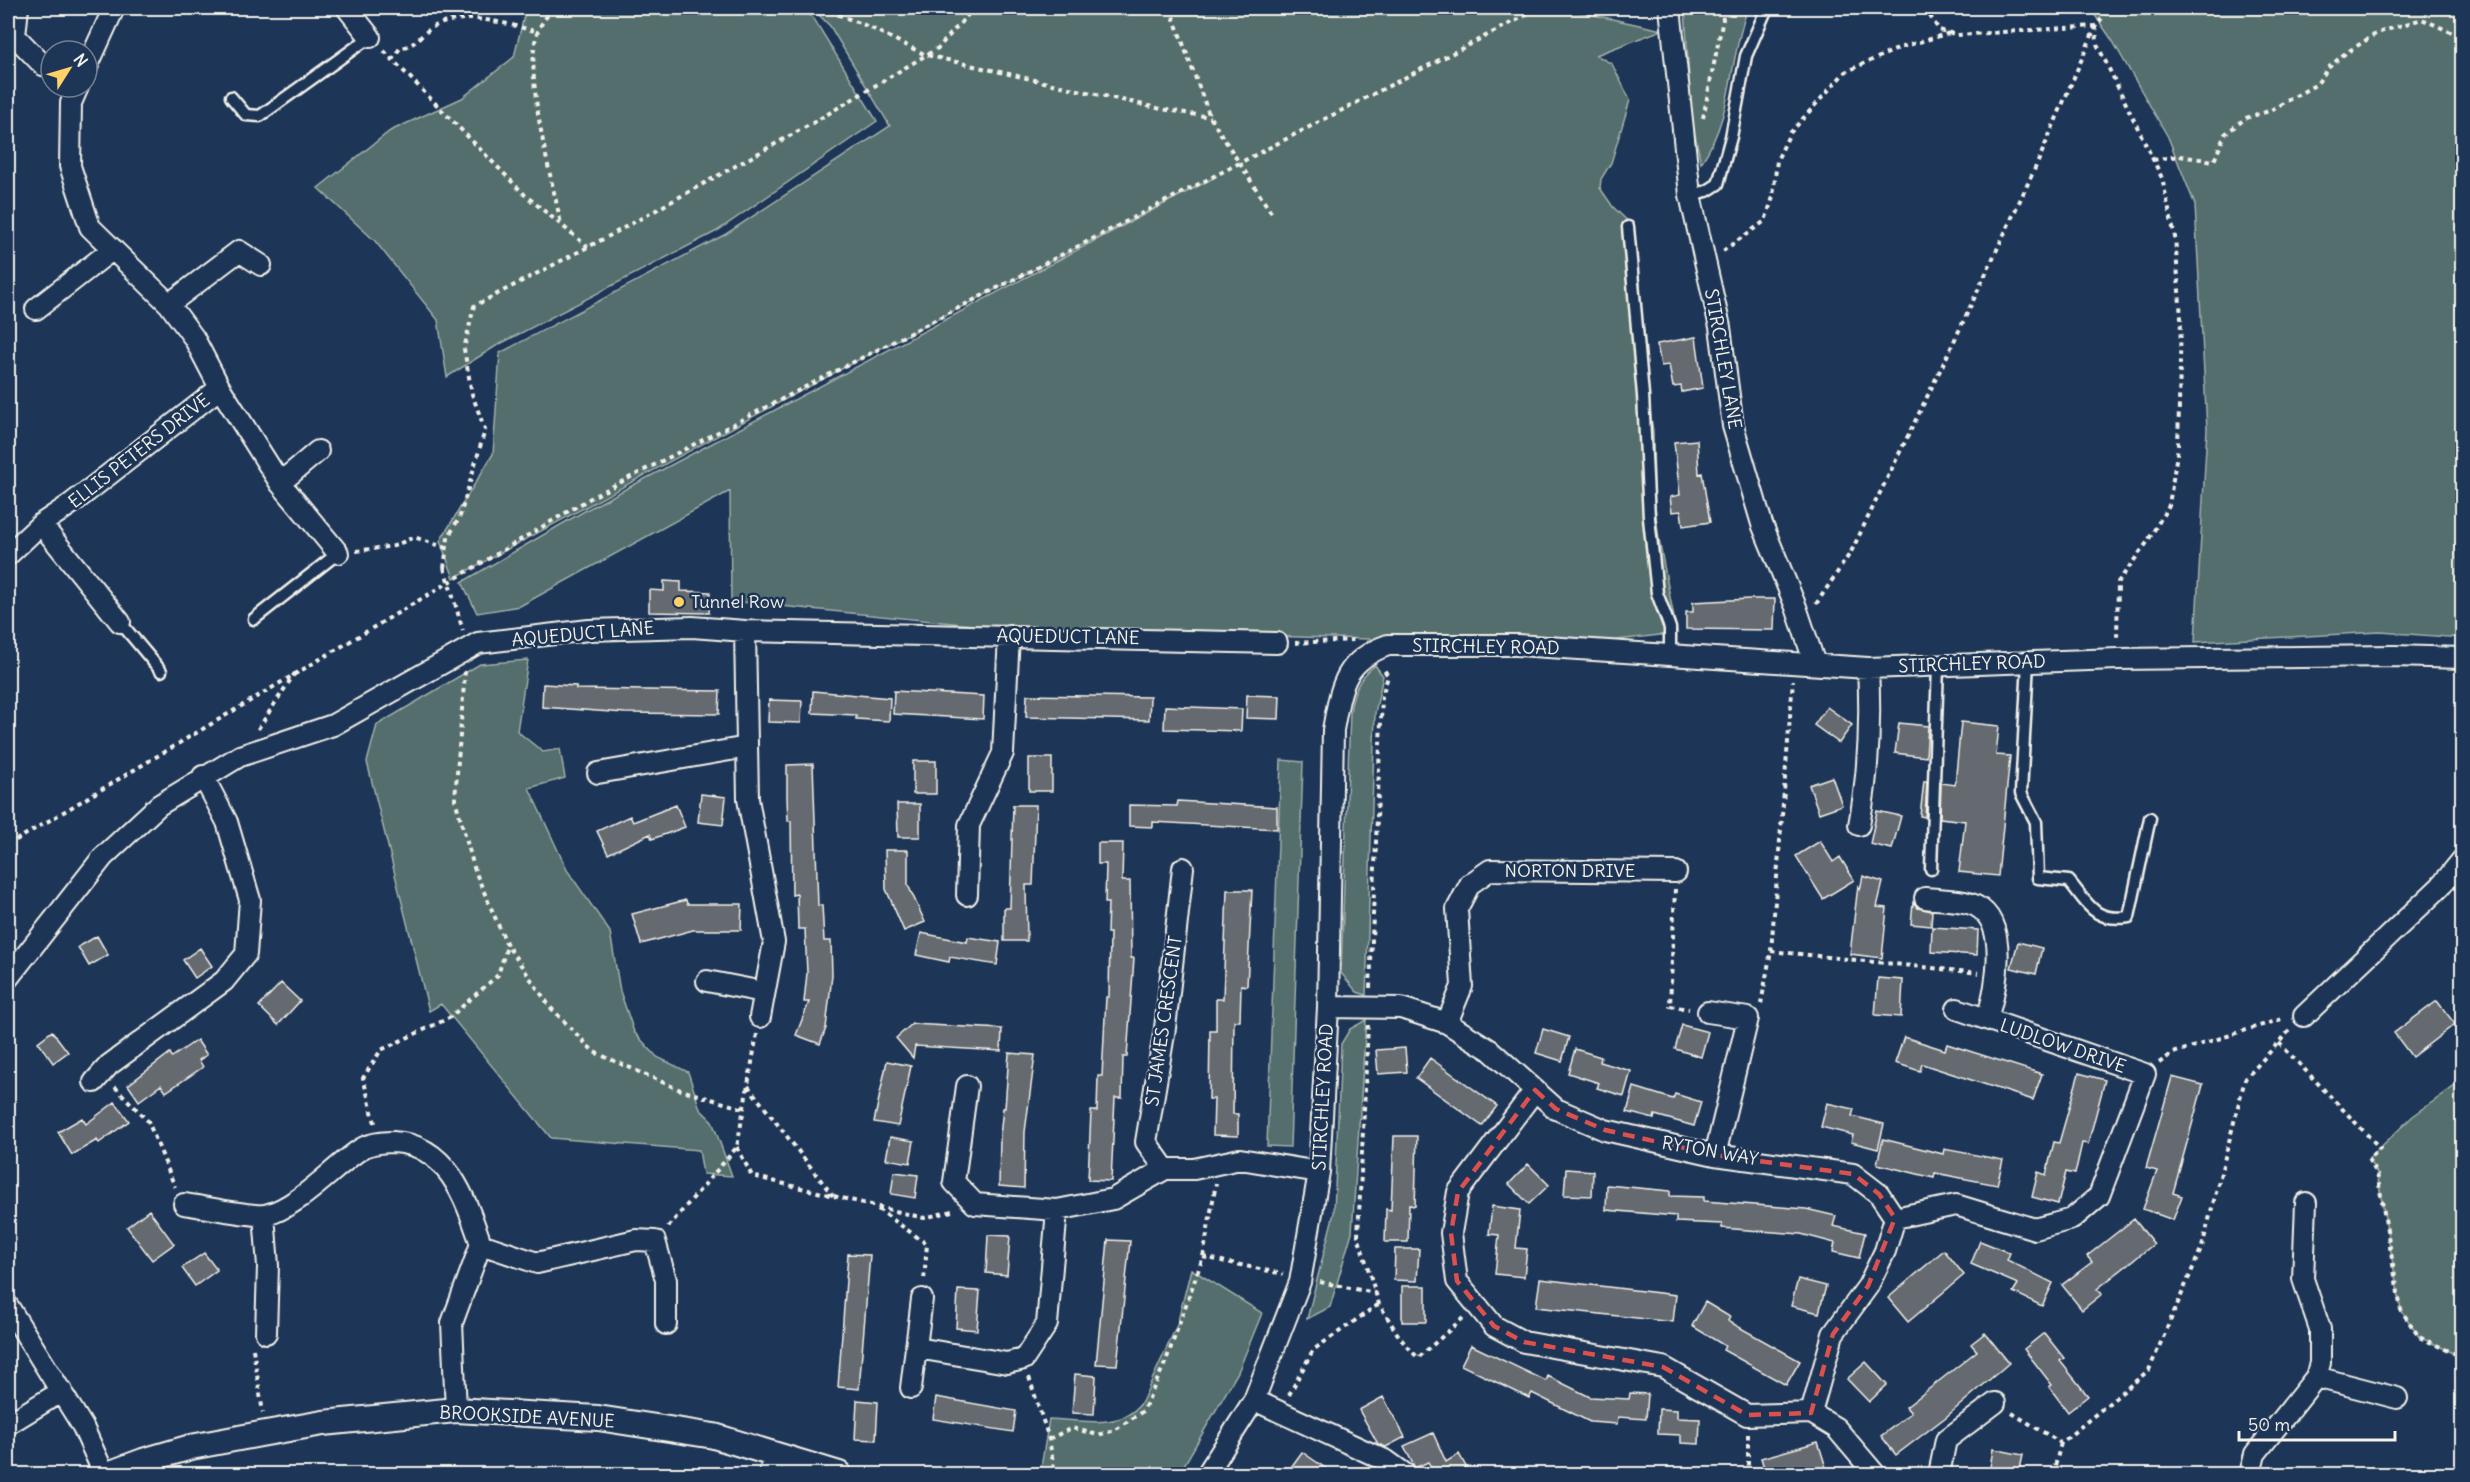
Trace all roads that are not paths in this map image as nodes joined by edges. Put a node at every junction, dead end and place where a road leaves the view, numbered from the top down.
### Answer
1 (18, 8) edge
2 (114, 8) edge
3 (347, 8) edge
4 (1670, 8) edge
5 (1767, 8) edge
6 (370, 37) joint
7 (99, 41) edge
8 (39, 60) edge
9 (231, 97) dead end
10 (72, 99) edge
11 (1690, 195) junction
12 (1628, 227) dead end
13 (113, 249) junction
14 (261, 265) dead end
15 (169, 304) junction
16 (36, 309) dead end
17 (220, 388) junction
18 (318, 451) dead end
19 (280, 483) junction
20 (41, 524) junction
21 (338, 553) joint
22 (8, 555) edge
23 (254, 619) dead end
24 (120, 622) joint
25 (745, 631) junction
26 (1008, 636) junction
27 (1277, 643) road end
28 (1670, 655) junction
29 (2463, 658) edge
30 (2028, 662) junction
31 (1815, 664) junction
32 (1938, 666) junction
33 (1868, 668) junction
34 (160, 671) dead end
35 (747, 747) junction
36 (598, 773) dead end
37 (203, 777) junction
38 (2150, 818) dead end
39 (1858, 825) dead end
40 (2463, 860) edge
41 (1184, 868) dead end
42 (1932, 869) dead end
43 (1676, 872) road end
44 (967, 895) dead end
45 (1925, 898) dead end
46 (8, 978) edge
47 (707, 981) dead end
48 (763, 992) junction
49 (1328, 1007) junction
50 (1957, 1009) dead end
51 (1708, 1012) road end
52 (760, 1017) road end
53 (2294, 1017) road end
54 (1987, 1019) junction
55 (1446, 1023) junction
56 (98, 1078) road end
57 (967, 1086) dead end
58 (1534, 1090) junction
59 (1715, 1155) junction
60 (1165, 1169) junction
61 (1319, 1172) junction
62 (2306, 1203) dead end
63 (184, 1204) road end
64 (1058, 1210) junction
65 (264, 1215) junction
66 (1895, 1218) junction
67 (481, 1244) junction
68 (922, 1299) road end
69 (8, 1306) edge
70 (666, 1324) dead end
71 (266, 1333) dead end
72 (917, 1348) junction
73 (2316, 1377) junction
74 (911, 1388) dead end
75 (62, 1391) junction
76 (2397, 1398) dead end
77 (1254, 1400) junction
78 (1995, 1403) road end
79 (456, 1410) junction
80 (1811, 1413) junction
81 (8, 1424) edge
82 (773, 1465) edge
83 (106, 1474) edge
84 (839, 1474) edge
85 (1207, 1474) edge
86 (1405, 1474) edge
87 (1875, 1474) edge
88 (1939, 1474) edge
89 (2250, 1474) edge

1 - 8 street
2 - 7 street
3 - 6 street
4 - 11 street, STIRCHLEY LANE
5 - 11 lane
6 - 9 lane
10 - 13 street, ELLIS PETERS DRIVE
11 - 31 street, STIRCHLEY LANE
12 - 28 lane
13 - 15 street, ELLIS PETERS DRIVE
13 - 16 street
14 - 15 street
15 - 17 street, ELLIS PETERS DRIVE
17 - 19 street
17 - 20 street, ELLIS PETERS DRIVE
18 - 19 street
19 - 21 street
20 - 22 street, ELLIS PETERS DRIVE
20 - 24 street
21 - 23 lane
24 - 34 lane
25 - 26 street, AQUEDUCT LANE
25 - 35 street
25 - 37 street, AQUEDUCT LANE
26 - 27 street, AQUEDUCT LANE
26 - 44 street
28 - 31 street, STIRCHLEY ROAD
28 - 49 street, STIRCHLEY ROAD
29 - 30 street, STIRCHLEY ROAD
30 - 32 street, STIRCHLEY ROAD
30 - 38 lane
31 - 33 street, STIRCHLEY ROAD
32 - 33 street, STIRCHLEY ROAD
32 - 42 lane
33 - 39 street
35 - 36 street
35 - 48 street
37 - 46 street, AQUEDUCT LANE
37 - 56 street
40 - 53 street
41 - 60 street, ST JAMES CRESCENT
43 - 55 street, NORTON DRIVE
45 - 54 street
47 - 48 street
48 - 52 street
49 - 55 street, RYTON WAY
49 - 61 street, STIRCHLEY ROAD
50 - 54 street, LUDLOW DRIVE
51 - 59 street
54 - 66 street, LUDLOW DRIVE
55 - 58 street, RYTON WAY
57 - 64 street
58 - 59 street, RYTON WAY
58 - 80 street
59 - 66 street, RYTON WAY
60 - 61 street
60 - 64 street
61 - 77 street, STIRCHLEY ROAD
62 - 73 street
63 - 65 street
64 - 72 street
65 - 67 street
65 - 71 street
66 - 80 street
67 - 70 street
67 - 79 street
68 - 72 street
69 - 75 street
72 - 74 street
73 - 76 street
73 - 89 street
75 - 81 street
75 - 83 street
77 - 85 street, STIRCHLEY ROAD
77 - 86 street
78 - 88 street
79 - 82 street, BROOKSIDE AVENUE
79 - 83 street, BROOKSIDE AVENUE
80 - 87 street
82 - 84 street, BROOKSIDE AVENUE

